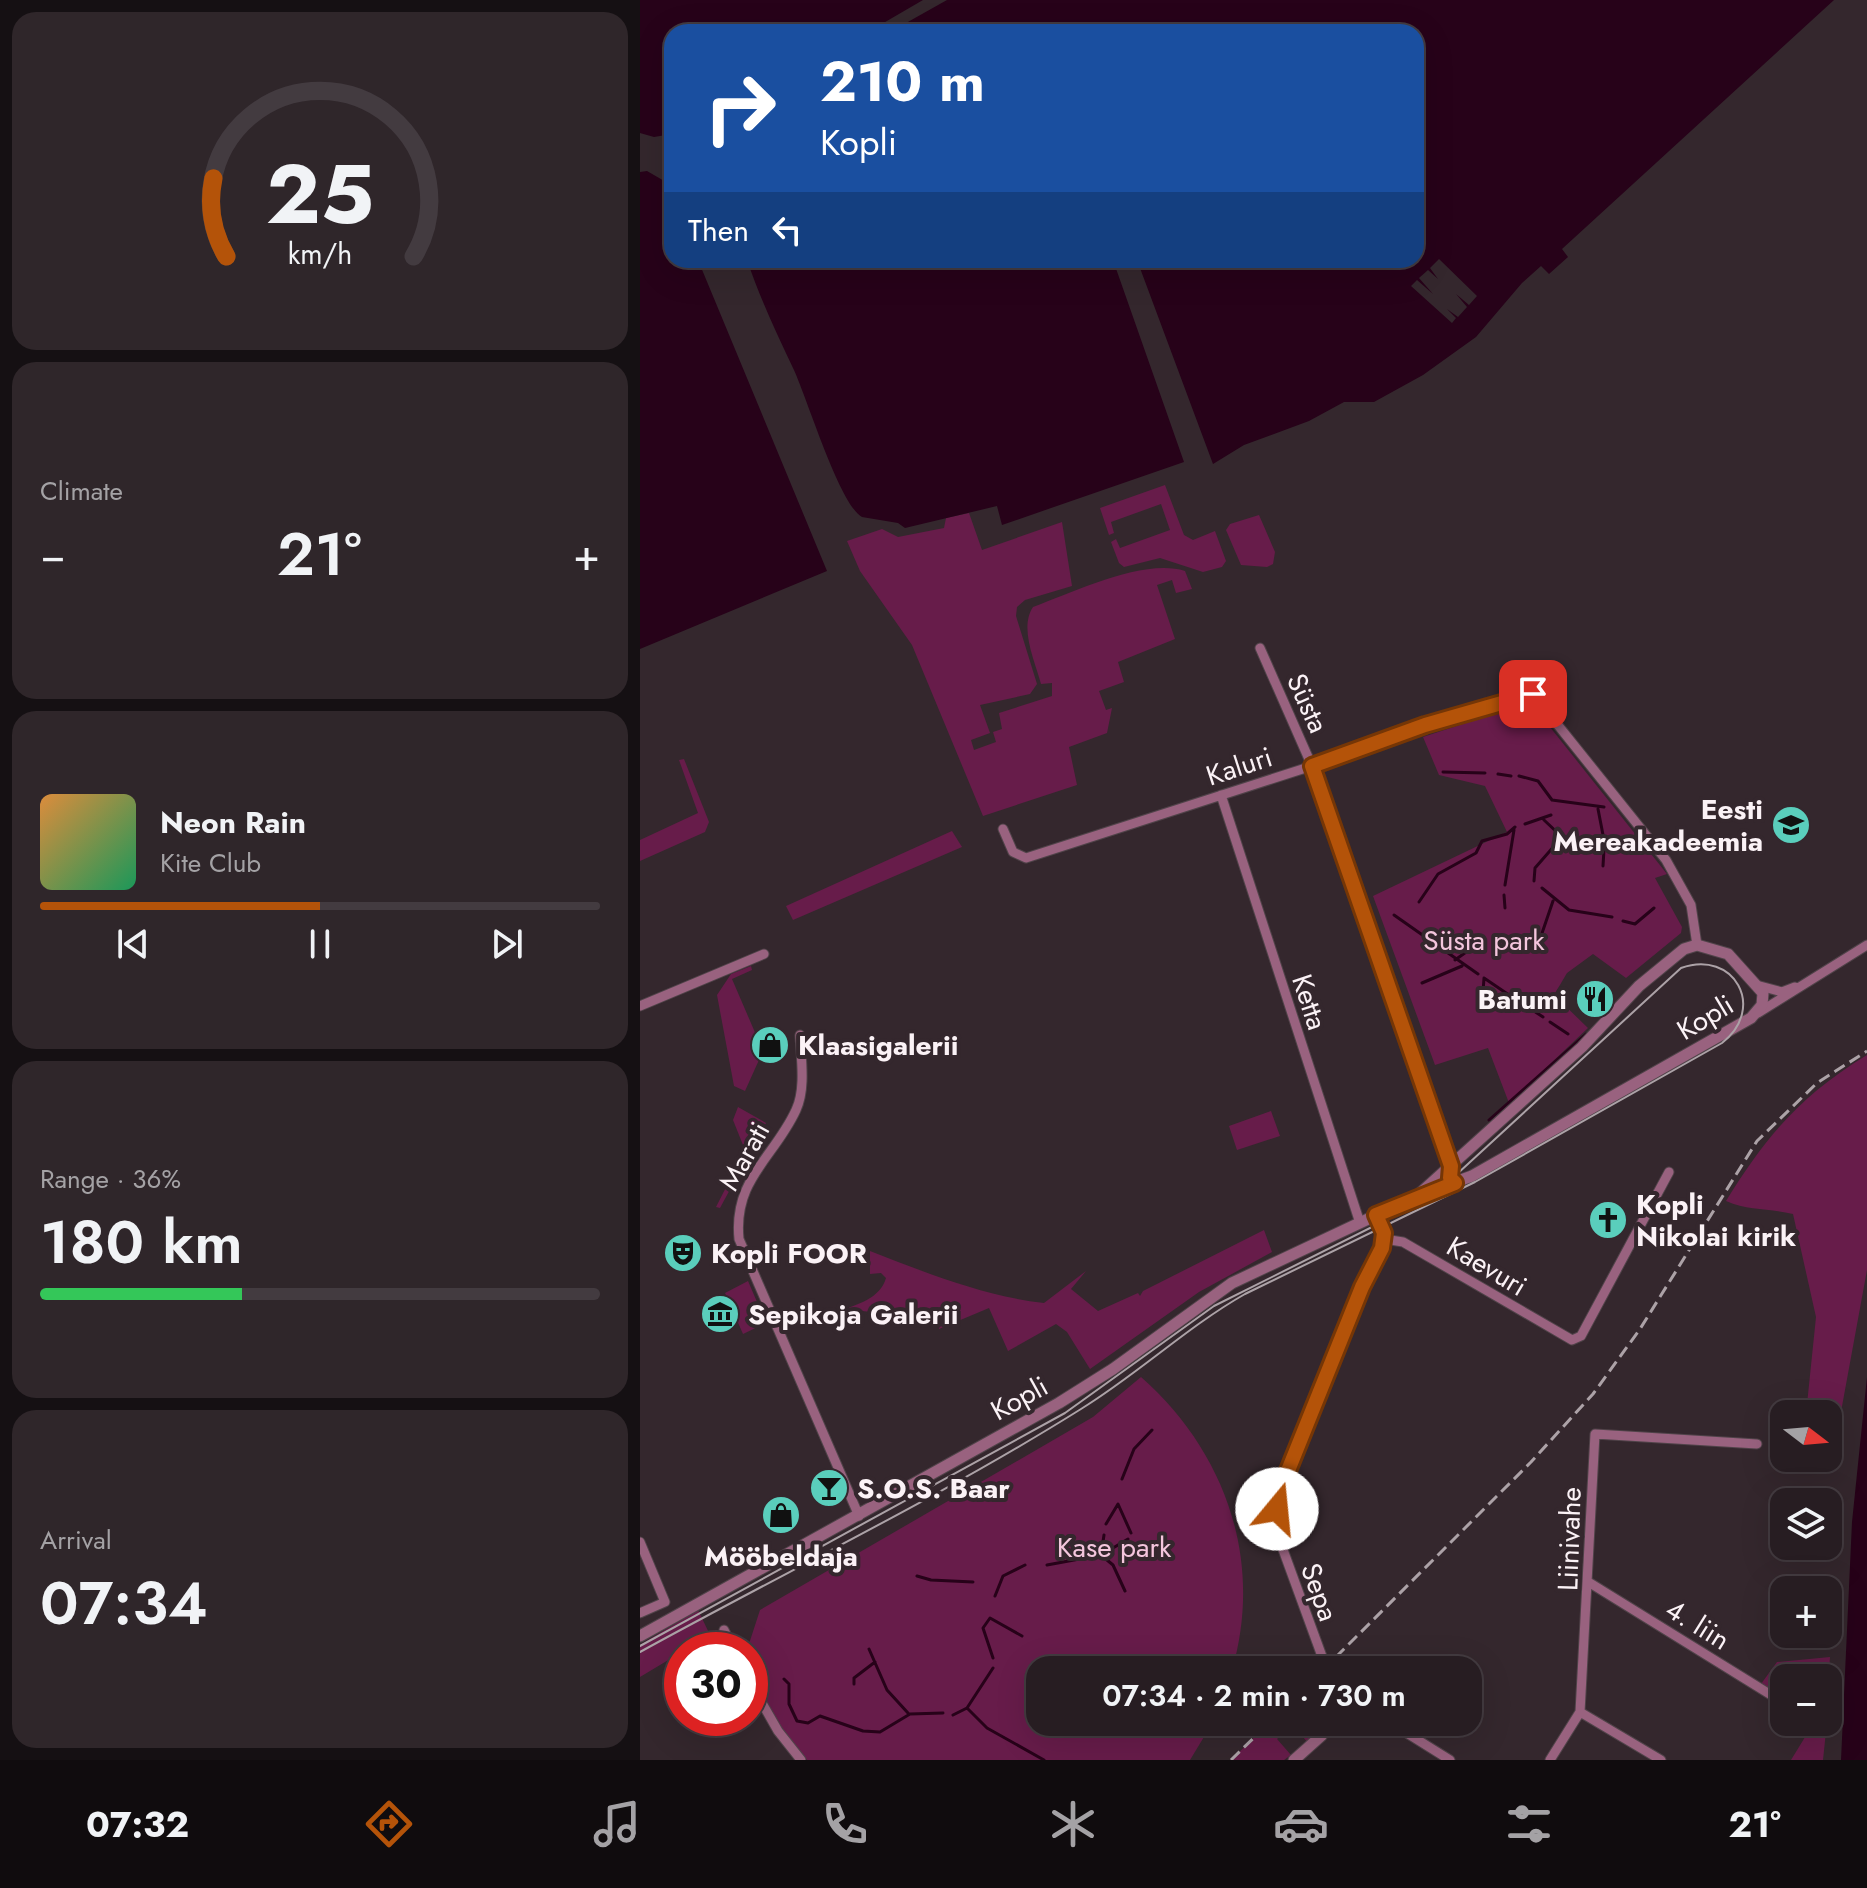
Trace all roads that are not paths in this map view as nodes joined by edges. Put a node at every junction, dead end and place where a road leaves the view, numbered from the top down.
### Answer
1 (1260, 648) dead end
2 (1312, 766) junction
3 (1221, 795) junction
4 (1003, 829) dead end
5 (1697, 945) junction
6 (1867, 945) edge
7 (764, 954) dead end
8 (1813, 981) junction
9 (1757, 984) junction
10 (640, 1006) edge
11 (1758, 1013) junction
12 (800, 1035) dead end
13 (1451, 1166) junction
14 (1669, 1172) dead end
15 (1455, 1183) junction
16 (1417, 1196) junction
17 (1376, 1215) junction
18 (1360, 1223) junction
19 (1384, 1239) junction
20 (1757, 1444) dead end
21 (859, 1516) junction
22 (640, 1542) edge
23 (1590, 1583) junction
24 (640, 1613) edge
25 (640, 1636) edge
26 (1322, 1656) edge
27 (1770, 1694) edge
28 (1580, 1712) junction
29 (768, 1714) edge
30 (1321, 1736) edge
31 (1411, 1736) edge
32 (801, 1760) edge
33 (1294, 1760) edge
34 (1450, 1760) edge
35 (1550, 1760) edge
36 (1661, 1760) edge

1 - 2 street, Süsta
2 - 3 street, Kaluri
2 - 5 street, Kaluri
2 - 13 street, Süsta
3 - 4 street, Kaluri
3 - 18 street, Ketta
5 - 9 street, Kopli
5 - 13 street, Kopli
6 - 8 street
7 - 10 street
8 - 9 street
8 - 11 street
9 - 11 street, Kopli
11 - 15 street, Kopli
12 - 21 street, Marati
13 - 15 street, Süsta
13 - 16 street, Kopli
14 - 19 street, Kaevuri
15 - 16 street, Kopli
16 - 17 street, Kopli
17 - 18 street, Kopli
17 - 19 street
18 - 21 street, Kopli
19 - 26 street, Sepa
20 - 23 street, Liinivahe
21 - 25 street, Kopli
22 - 24 street
23 - 27 street, 4. liin
23 - 28 street, Liinivahe
28 - 35 street, Liinivahe
28 - 36 street
29 - 32 street
30 - 33 street
31 - 34 street

